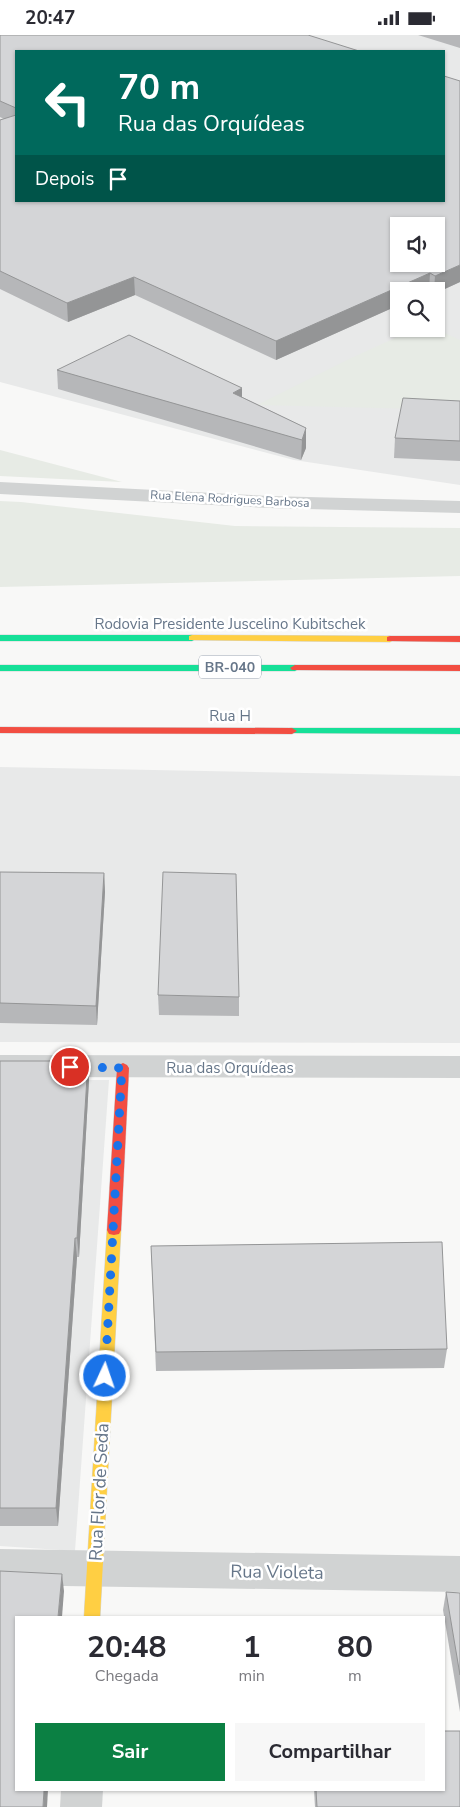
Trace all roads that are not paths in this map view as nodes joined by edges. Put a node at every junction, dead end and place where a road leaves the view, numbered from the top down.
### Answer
1 (0, 488) edge
2 (460, 507) edge
3 (0, 638) edge
4 (460, 639) edge
5 (460, 667) edge
6 (0, 668) edge
7 (0, 730) edge
8 (460, 731) edge
9 (0, 1066) edge
10 (460, 1067) edge
11 (122, 1068) junction
12 (0, 1567) edge
13 (94, 1569) junction
14 (460, 1574) edge
15 (92, 1616) edge
16 (82, 1791) edge
17 (81, 1807) edge

1 - 2 street, Rua Elena Rodrigues Barbosa
3 - 4 main road, Rodovia Presidente Juscelino Kubitschek / BR-040
5 - 6 main road, BR-040
7 - 8 main road, Rua H
9 - 11 street, Rua das Orquídeas
10 - 11 street, Rua das Orquídeas
11 - 13 main road, Rua Flor de Seda
12 - 13 street, Rua Violeta
13 - 14 street, Rua Violeta
13 - 15 main road, Rua Flor de Seda
16 - 17 street

